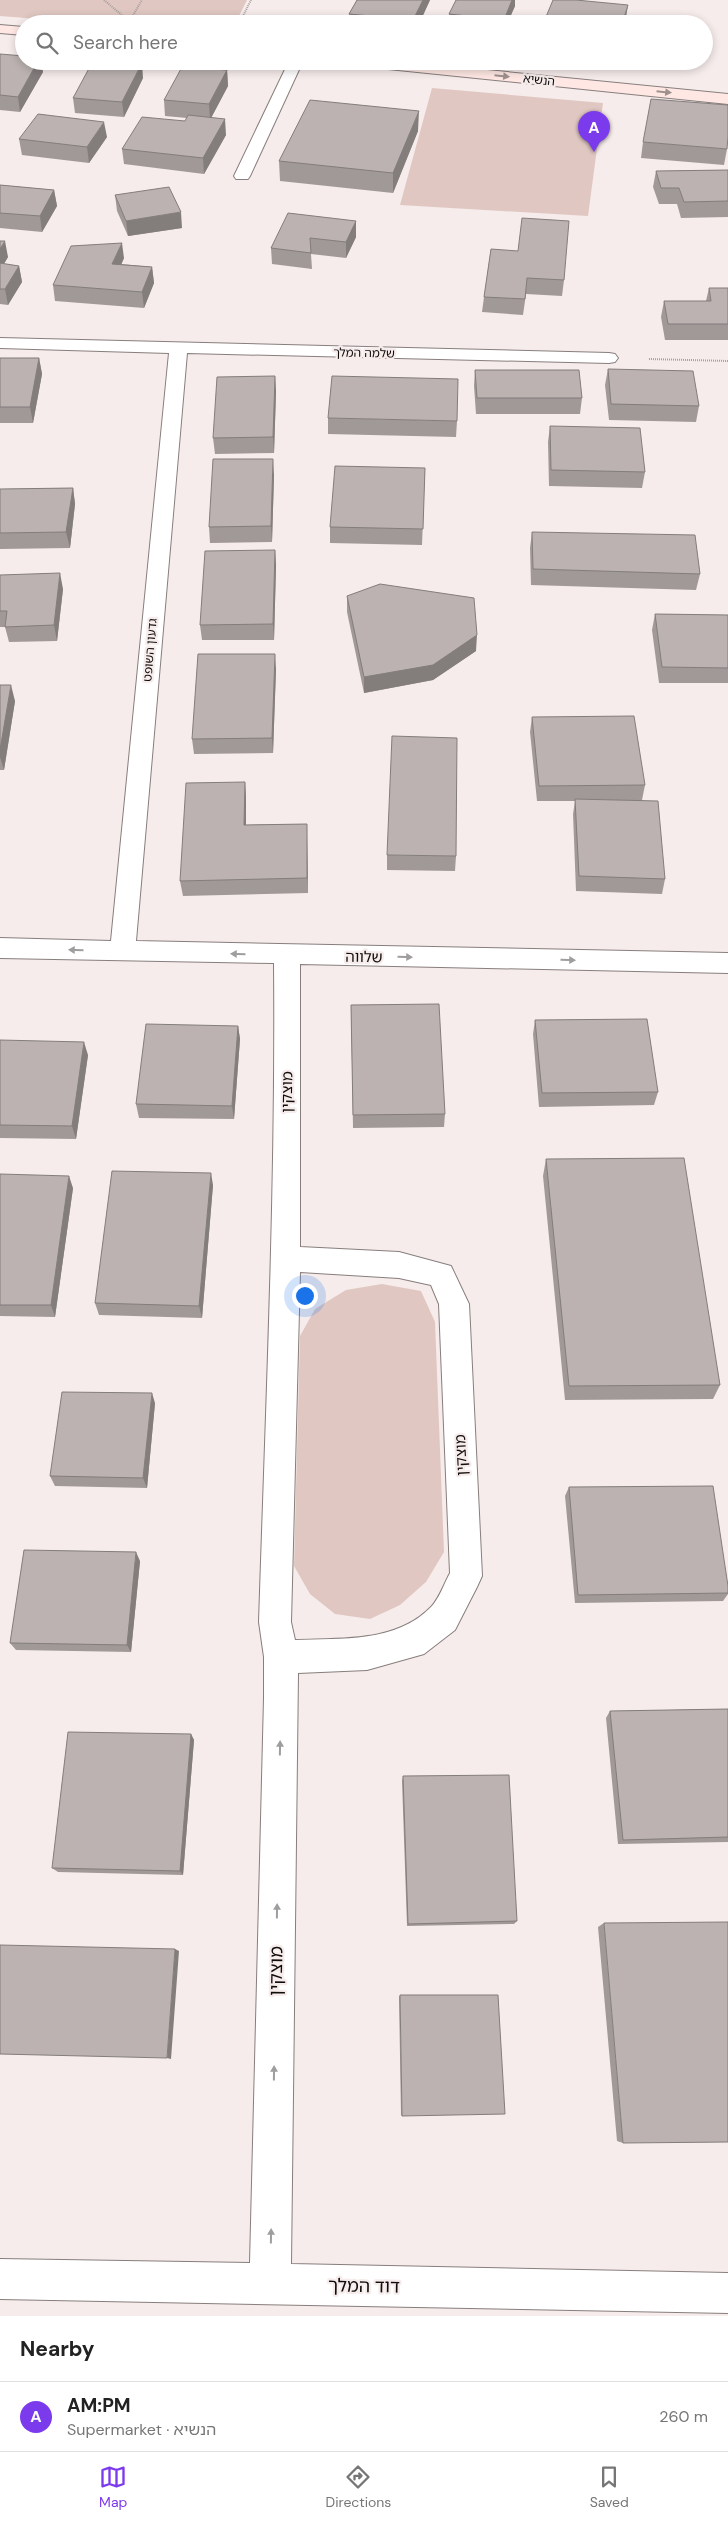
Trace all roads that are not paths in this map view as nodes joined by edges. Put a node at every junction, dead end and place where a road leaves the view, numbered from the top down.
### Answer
1 (0, 29) edge
2 (15, 30) edge
3 (292, 70) edge
4 (439, 70) edge
5 (728, 99) edge
6 (242, 176) dead end
7 (0, 343) edge
8 (178, 349) junction
9 (609, 358) road end
10 (0, 948) edge
11 (123, 951) junction
12 (287, 955) junction
13 (728, 963) edge
14 (285, 1259) junction
15 (281, 1657) junction
16 (0, 2279) edge
17 (270, 2284) junction
18 (728, 2293) edge

1 - 2 street
3 - 6 street
4 -> 5 street, הנשיא
7 - 8 street, שלמה המלך
8 - 9 street, שלמה המלך
8 - 11 street, גדעון השופט
11 -> 10 street, שלווה
12 -> 11 street, שלווה
12 -> 13 street, שלווה
12 - 14 street, מוצקין
14 - 15 street, מוצקין
14 - 15 street, מוצקין
17 -> 15 street, מוצקין
16 - 17 street, דוד המלך
17 - 18 street, דוד המלך

